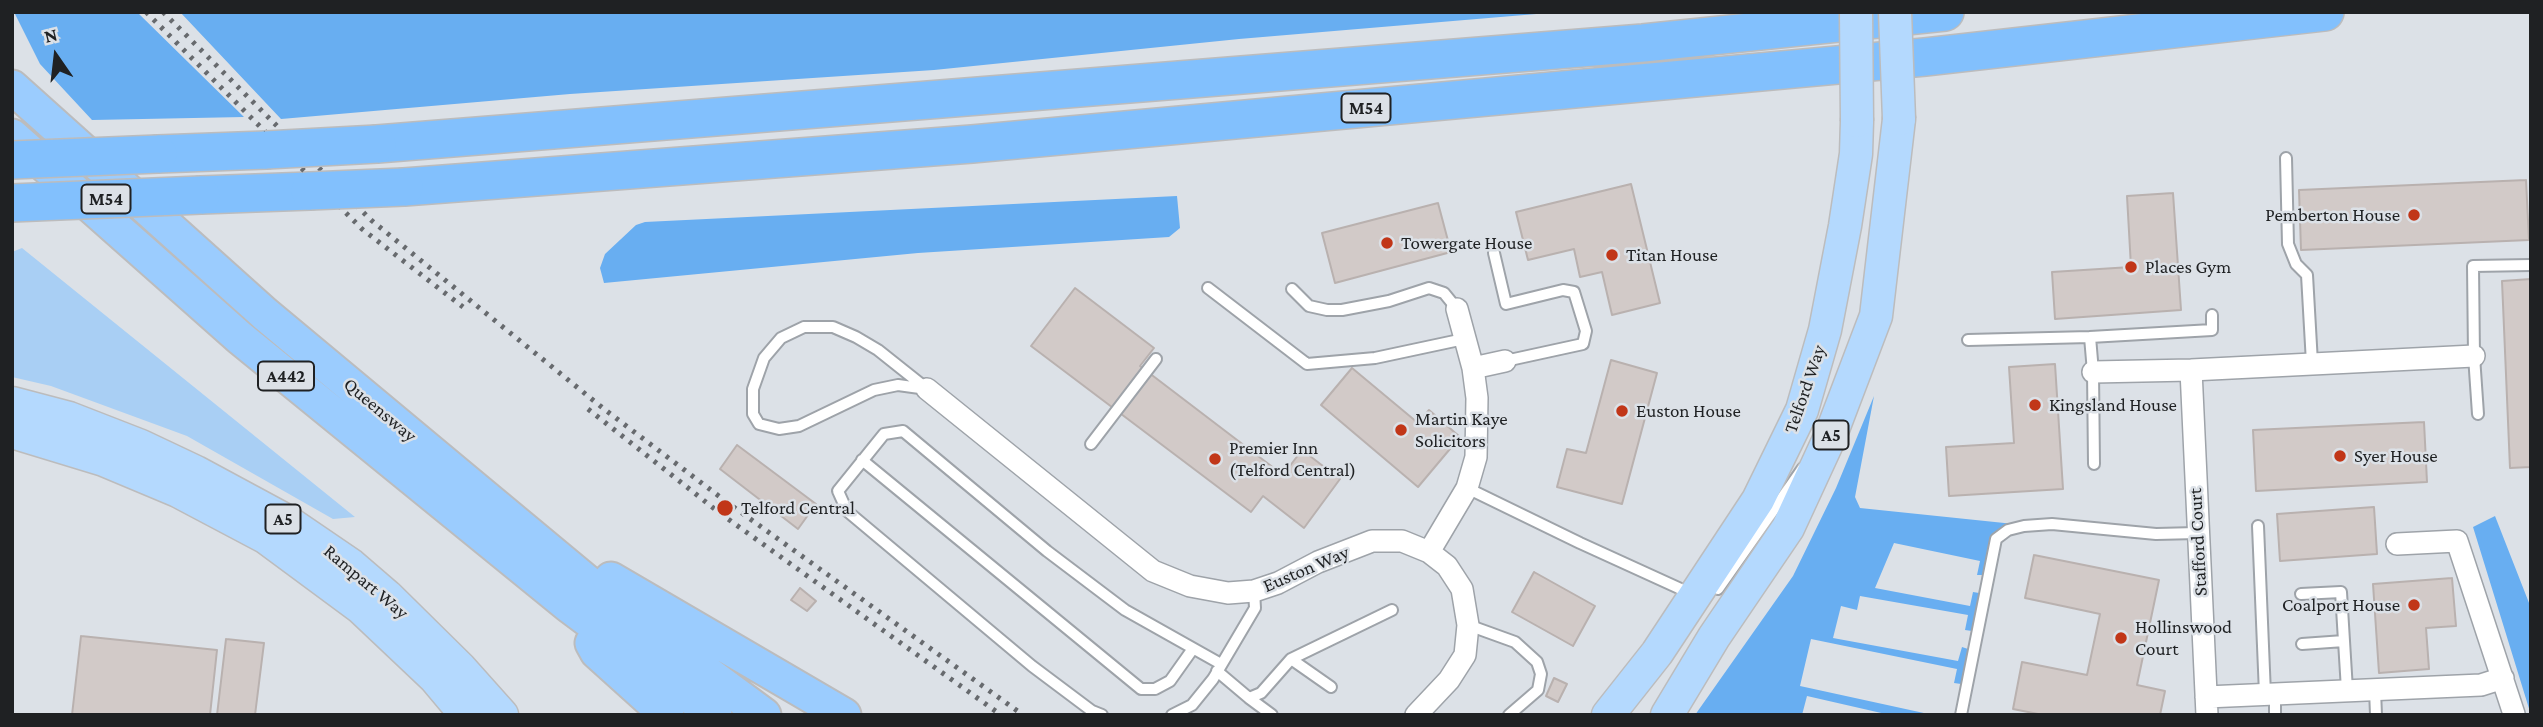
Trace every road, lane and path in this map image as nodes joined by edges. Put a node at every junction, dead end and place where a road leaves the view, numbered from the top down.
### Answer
1 (1856, 12) edge
2 (1895, 12) edge
3 (1945, 12) edge
4 (2325, 12) edge
5 (12, 87) edge
6 (12, 136) edge
7 (2286, 158) dead end
8 (12, 160) edge
9 (12, 203) edge
10 (1494, 253) dead end
11 (2531, 265) edge
12 (1208, 288) dead end
13 (1292, 289) dead end
14 (1457, 309) joint
15 (2212, 315) dead end
16 (2090, 337) junction
17 (1464, 339) junction
18 (1968, 340) dead end
19 (2474, 356) junction
20 (1156, 359) dead end
21 (1505, 361) joint
22 (2312, 363) junction
23 (1472, 368) junction
24 (2191, 370) junction
25 (2093, 372) junction
26 (928, 389) junction
27 (12, 403) edge
28 (2478, 414) dead end
29 (12, 432) edge
30 (1830, 437) junction
31 (1091, 444) dead end
32 (862, 460) junction
33 (2094, 464) dead end
34 (1468, 488) junction
35 (2258, 526) dead end
36 (2197, 533) junction
37 (540, 542) junction
38 (2396, 544) dead end
39 (1429, 552) junction
40 (1254, 591) junction
41 (2301, 594) dead end
42 (1696, 596) junction
43 (568, 606) junction
44 (1392, 611) dead end
45 (1468, 625) junction
46 (2344, 641) junction
47 (2302, 644) dead end
48 (1192, 649) junction
49 (1291, 659) junction
50 (1219, 668) junction
51 (2503, 678) junction
52 (1331, 687) dead end
53 (2347, 690) junction
54 (2375, 690) junction
55 (1250, 698) junction
56 (2272, 701) edge
57 (2206, 706) edge
58 (467, 715) edge
59 (502, 715) edge
60 (667, 715) edge
61 (715, 715) edge
62 (764, 715) edge
63 (844, 715) edge
64 (1102, 715) edge
65 (1172, 715) edge
66 (1272, 715) edge
67 (1416, 715) edge
68 (1509, 715) edge
69 (1608, 715) edge
70 (1667, 715) edge
71 (1961, 715) edge
72 (2376, 715) edge
73 (2514, 715) edge

1 - 42 main road, Telford Way / A5, bridge
2 - 30 main road, Telford Way / A5, bridge
3 - 8 highway, M54, bridge
4 - 9 highway, M54, bridge
5 - 37 highway, Queensway / A442
6 - 43 highway, Queensway / A442
7 - 22 lane
10 - 21 lane
11 - 19 lane
12 - 17 lane
13 - 14 lane
14 - 17 street
15 - 16 lane
16 - 18 lane
16 - 25 lane
17 - 23 street
19 - 22 street
19 - 28 lane
20 - 31 lane
21 - 23 street
22 - 24 street
23 - 34 street
24 - 25 street
24 - 36 street, Stafford Court
25 - 33 lane
26 - 26 lane
26 - 40 street, Euston Way
27 - 59 main road, Rampart Way / A5
29 - 58 main road, Rampart Way / A5
30 - 42 lane
30 - 70 main road, Telford Way / A5
32 - 48 lane
32 - 48 lane
32 - 64 lane
34 - 39 street
34 - 42 lane
35 - 56 lane
36 - 57 street, Stafford Court
36 - 71 lane
37 - 62 highway, Queensway / A442
37 - 63 highway, A442
38 - 51 street
39 - 40 street, Euston Way
39 - 45 street, Euston Way
40 - 50 lane
41 - 46 lane
42 - 69 main road, Telford Way / A5
43 - 60 highway, A442
43 - 61 highway, Queensway / A442
44 - 49 lane
45 - 67 street, Euston Way
45 - 68 lane
46 - 47 lane
46 - 53 lane
48 - 50 lane
49 - 52 lane
49 - 55 lane
50 - 55 lane
50 - 65 lane
51 - 54 street
51 - 73 street
53 - 54 street
53 - 56 street
54 - 72 lane
55 - 66 lane
56 - 57 street

